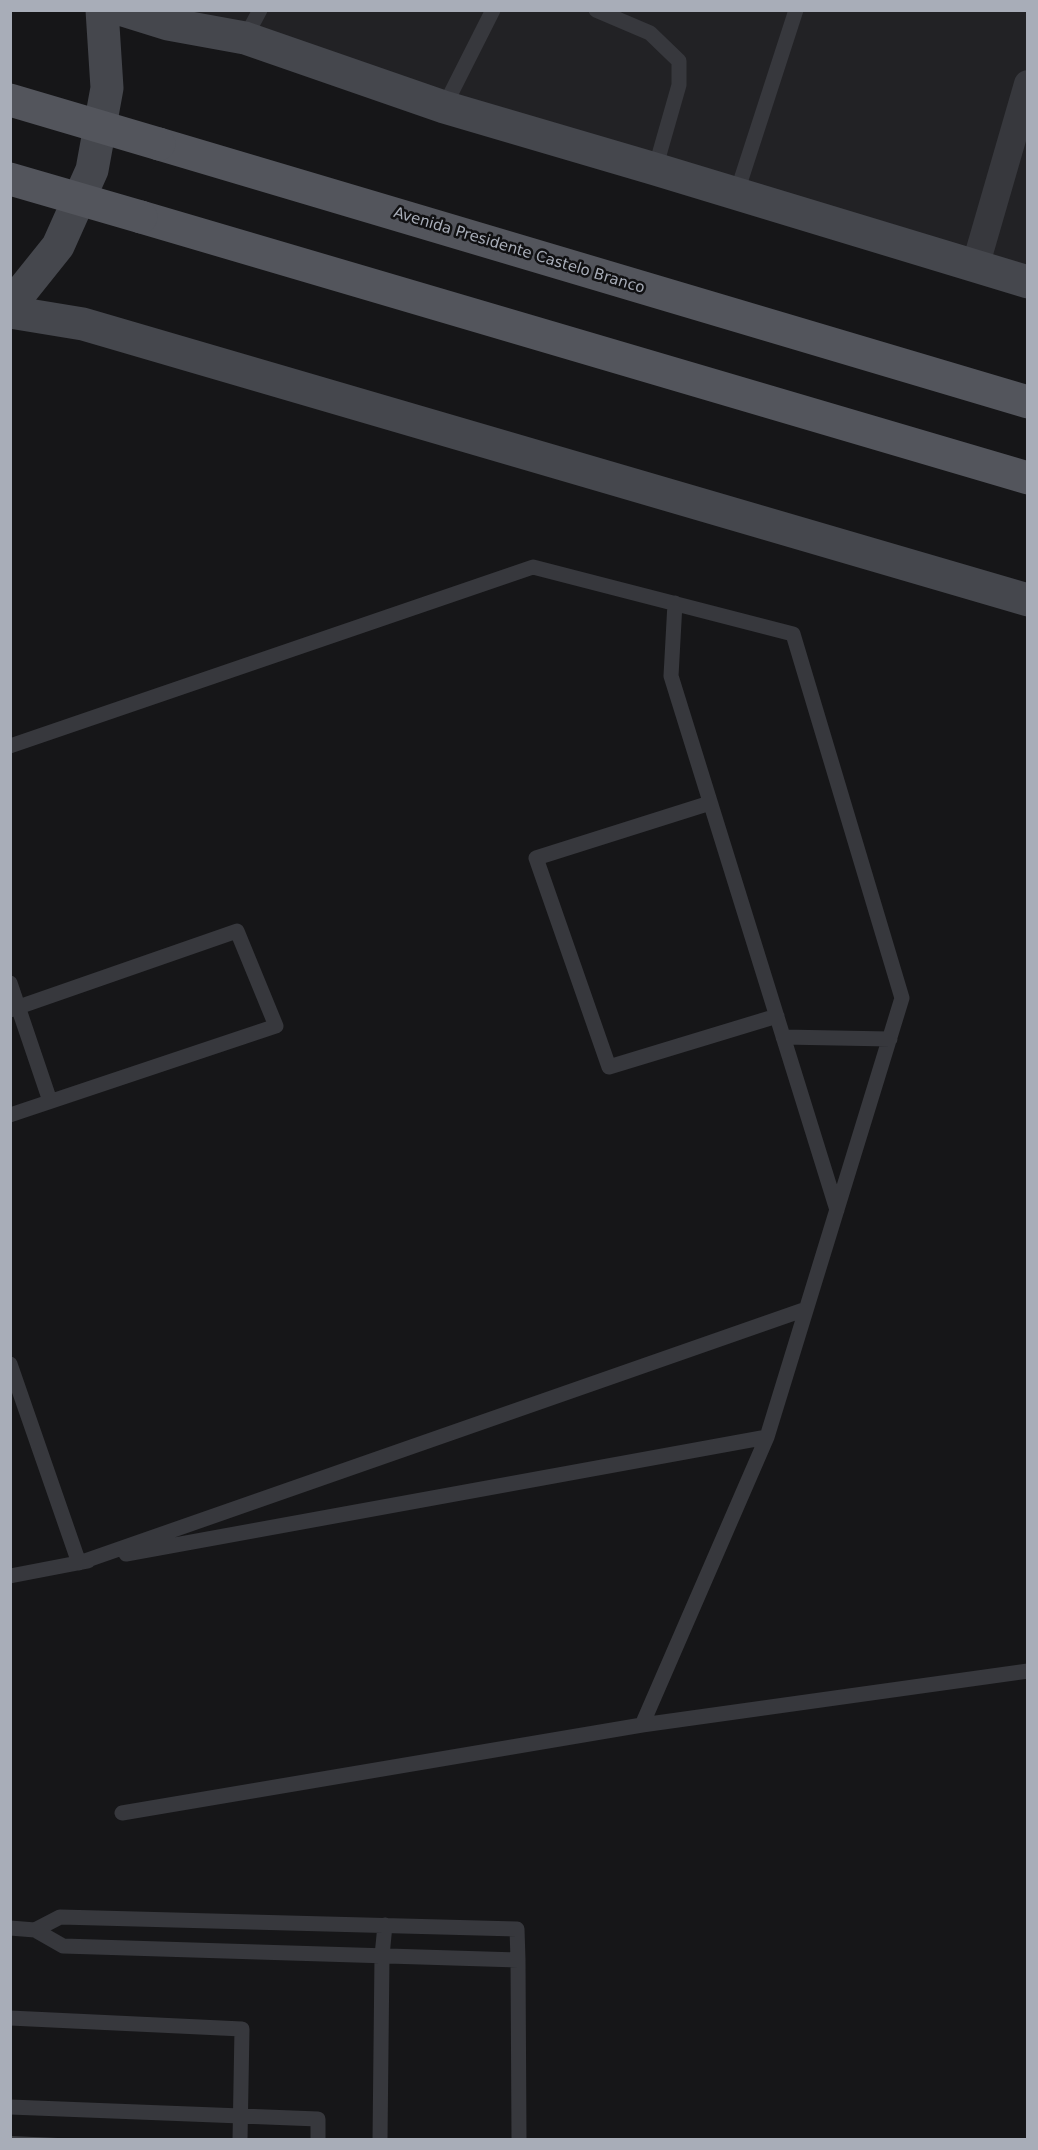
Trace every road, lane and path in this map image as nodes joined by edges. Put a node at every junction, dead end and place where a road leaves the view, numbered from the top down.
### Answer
1 (102, 10) edge
2 (123, 10) edge
3 (493, 10) edge
4 (596, 10) edge
5 (796, 10) edge
6 (252, 24) edge
7 (1028, 84) edge
8 (10, 100) edge
9 (444, 107) junction
10 (655, 169) junction
11 (10, 179) edge
12 (736, 195) junction
13 (975, 267) junction
14 (1028, 282) edge
15 (10, 306) edge
16 (10, 312) edge
17 (1028, 402) edge
18 (1028, 478) edge
19 (1028, 600) edge
20 (675, 603) junction
21 (10, 746) edge
22 (710, 803) junction
23 (10, 983) edge
24 (14, 1008) edge
25 (777, 1016) junction
26 (783, 1037) junction
27 (890, 1039) junction
28 (50, 1101) junction
29 (10, 1115) edge
30 (837, 1210) junction
31 (806, 1308) junction
32 (10, 1364) edge
33 (767, 1437) junction
34 (79, 1563) junction
35 (10, 1576) edge
36 (1028, 1671) edge
37 (642, 1725) junction
38 (122, 1813) dead end
39 (385, 1926) junction
40 (10, 1928) edge
41 (35, 1929) junction
42 (382, 1956) junction
43 (518, 1960) junction
44 (10, 2018) edge
45 (10, 2107) edge
46 (241, 2115) junction
47 (240, 2139) edge
48 (318, 2139) edge
49 (380, 2139) edge
50 (519, 2139) edge

1 - 15 main road
2 - 6 main road
3 - 9 lane
4 - 10 lane
5 - 12 lane
6 - 9 main road
7 - 13 street
8 - 17 main road, Avenida Presidente Castelo Branco, bridge
9 - 10 main road
10 - 12 main road
11 - 18 main road, bridge
12 - 13 main road
13 - 14 main road
16 - 19 main road
20 - 21 lane
20 - 22 lane
20 - 27 lane
22 - 25 lane
22 - 25 lane
23 - 24 lane
24 - 28 lane
24 - 28 lane
25 - 26 lane
26 - 27 lane
26 - 30 lane
27 - 30 lane
28 - 29 lane
30 - 31 lane
31 - 33 lane
31 - 34 lane
32 - 34 lane
33 - 34 lane
33 - 37 lane
34 - 35 lane
36 - 37 lane
37 - 38 lane
39 - 41 lane
39 - 42 lane
39 - 43 lane
40 - 41 lane
41 - 42 lane
42 - 43 lane
42 - 49 lane
43 - 50 lane
44 - 46 lane
45 - 46 lane
46 - 47 lane
46 - 48 lane

